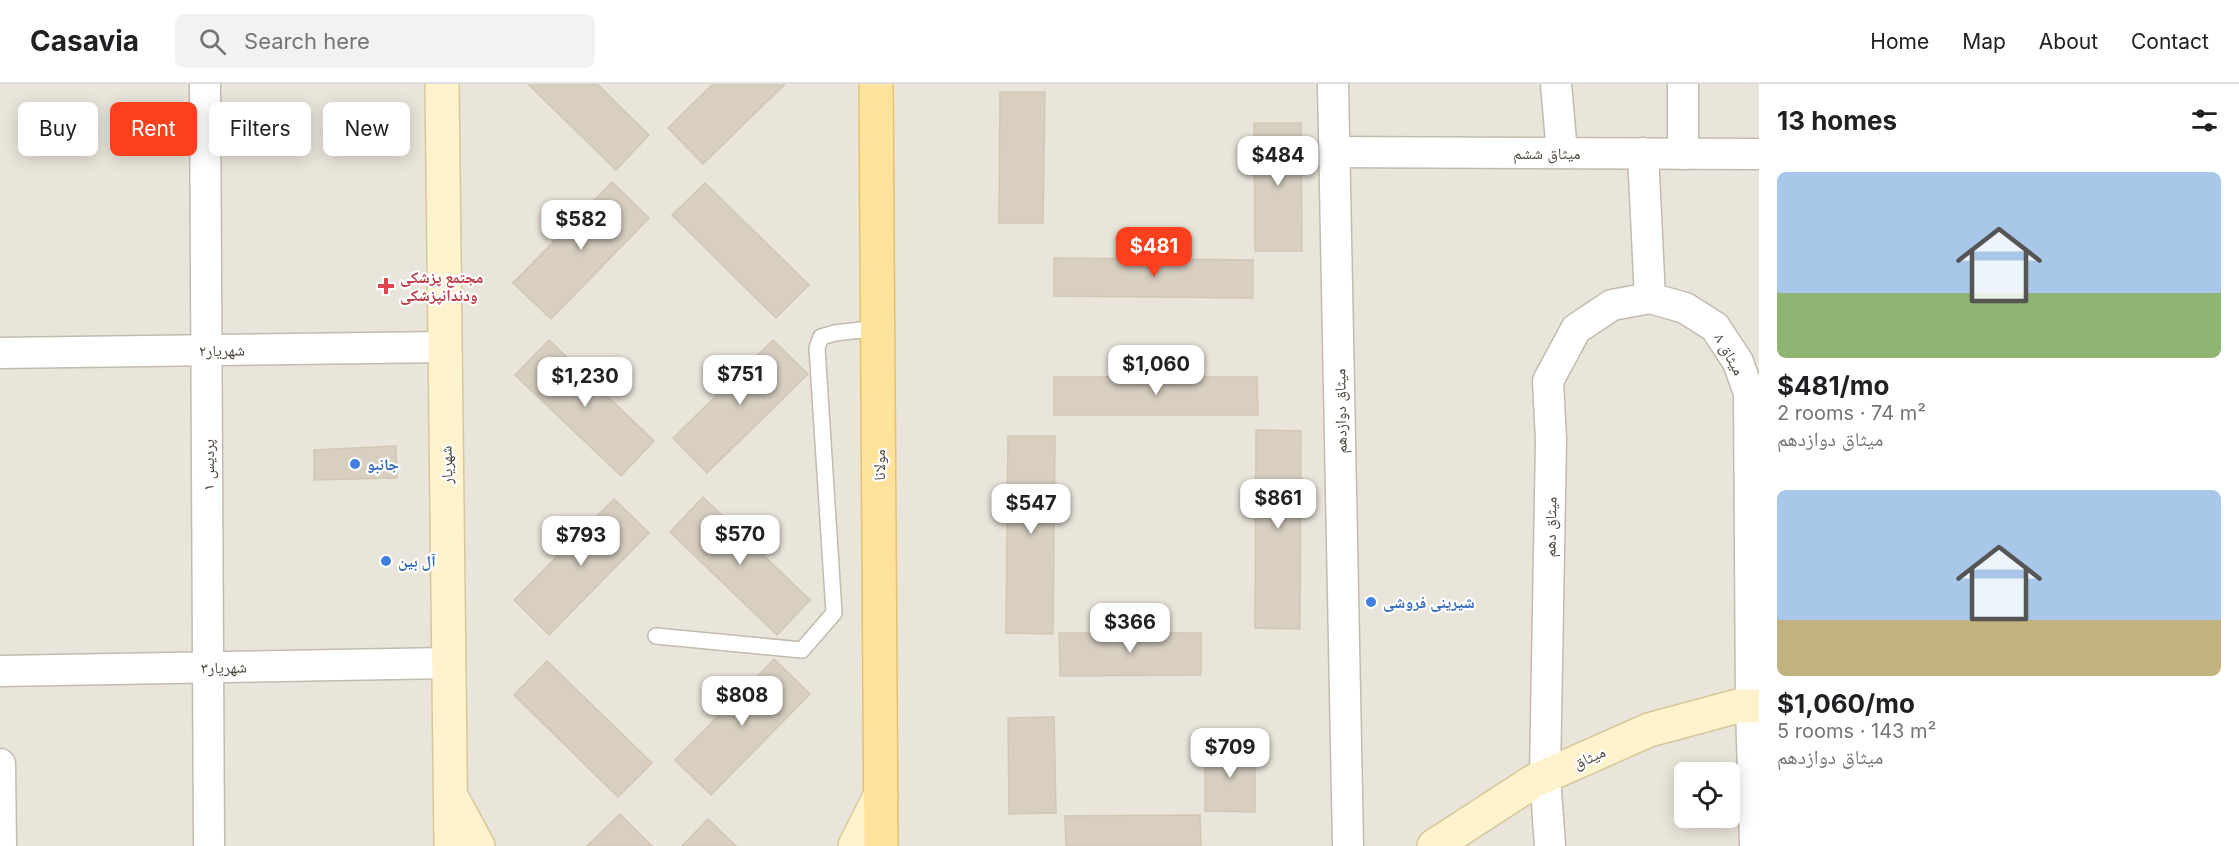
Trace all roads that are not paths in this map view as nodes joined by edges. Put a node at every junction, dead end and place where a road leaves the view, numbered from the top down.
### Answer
1 (205, 84) edge
2 (442, 84) edge
3 (876, 84) edge
4 (1333, 84) edge
5 (1556, 84) edge
6 (1683, 84) edge
7 (1335, 152) junction
8 (1562, 153) junction
9 (1643, 153) junction
10 (1683, 154) junction
11 (1759, 154) edge
12 (1650, 298) junction
13 (1612, 305) joint
14 (878, 328) junction
15 (445, 347) junction
16 (207, 350) junction
17 (0, 353) edge
18 (656, 636) dead end
19 (448, 663) junction
20 (208, 667) junction
21 (0, 671) edge
22 (1755, 706) edge
23 (0, 764) edge
24 (1545, 776) junction
25 (449, 791) junction
26 (881, 794) junction
27 (1, 846) edge
28 (209, 846) edge
29 (451, 846) edge
30 (478, 846) edge
31 (855, 846) edge
32 (881, 846) edge
33 (1348, 846) edge
34 (1434, 846) edge
35 (1550, 846) edge
36 (1755, 846) edge

1 - 16 street, پردیس ۱
2 - 15 main road, شهریار
3 - 14 main road, مولانا
4 - 7 street, میثاق دوازدهم
5 - 8 street
6 - 10 street
7 - 8 street, میثاق ششم
7 - 33 street, میثاق دوازدهم
8 - 9 street, میثاق ششم
9 - 10 street, میثاق ششم
9 - 12 street
10 - 11 street, میثاق ششم
12 - 13 street, میثاق ۸
12 - 22 street, میثاق ۸
13 - 24 street, میثاق دهم
14 - 18 lane
14 - 26 main road, مولانا
15 - 16 street, شهریار۲
15 - 19 main road, شهریار
16 - 17 street, شهریار۲
16 - 20 street, پردیس ۱
19 - 20 street, شهریار۳
19 - 25 main road, شهریار
20 - 21 street, شهریار۳
20 - 28 street, پردیس ۱
22 - 24 main road, میثاق
22 - 36 street, میثاق ۸
23 - 27 street
24 - 34 main road, میثاق
24 - 35 street, میثاق دهم
25 - 29 main road, شهریار
25 - 30 main road
26 - 31 main road
26 - 32 main road, مولانا

